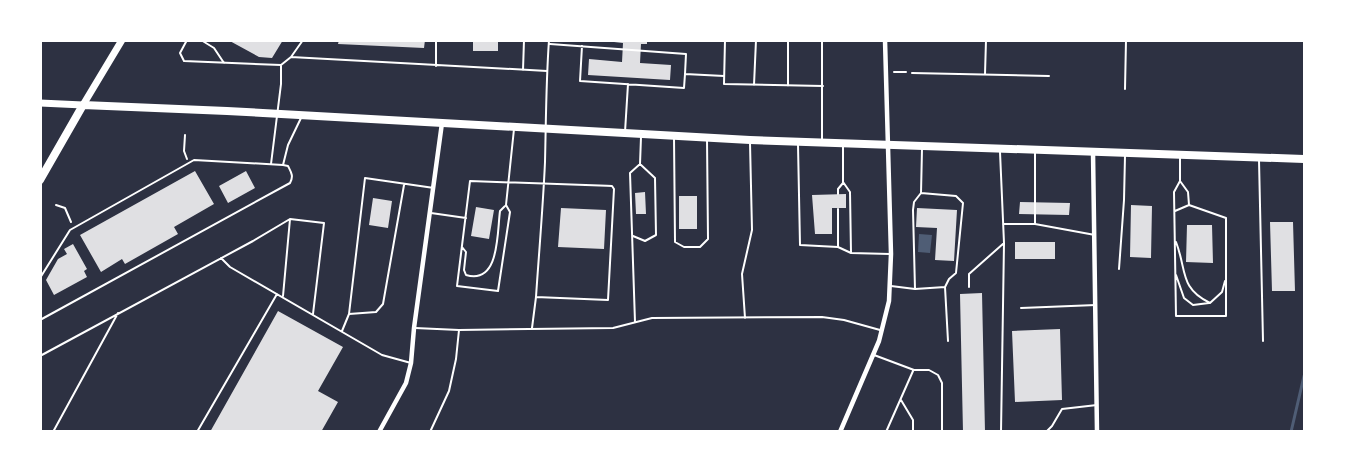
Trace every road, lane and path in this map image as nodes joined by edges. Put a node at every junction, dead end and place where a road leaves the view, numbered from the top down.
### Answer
1 (122, 40) edge
2 (187, 40) edge
3 (201, 40) edge
4 (303, 40) edge
5 (436, 40) edge
6 (524, 40) edge
7 (724, 40) edge
8 (756, 40) edge
9 (788, 40) edge
10 (822, 40) edge
11 (885, 40) edge
12 (986, 40) edge
13 (1126, 40) edge
14 (549, 42) edge
15 (582, 46) junction
16 (291, 57) junction
17 (224, 63) junction
18 (280, 65) junction
19 (436, 66) junction
20 (523, 69) junction
21 (547, 71) junction
22 (885, 72) junction
23 (912, 73) joint
24 (685, 74) junction
25 (986, 74) junction
26 (724, 76) junction
27 (1049, 76) dead end
28 (628, 84) junction
29 (754, 85) junction
30 (788, 86) junction
31 (822, 86) junction
32 (1125, 89) dead end
33 (40, 103) edge
34 (83, 105) junction
35 (277, 114) junction
36 (302, 115) junction
37 (442, 123) junction
38 (514, 127) junction
39 (545, 129) junction
40 (625, 134) junction
41 (185, 135) dead end
42 (641, 135) junction
43 (674, 136) junction
44 (707, 138) junction
45 (750, 140) junction
46 (798, 142) junction
47 (822, 143) junction
48 (843, 144) junction
49 (888, 145) junction
50 (922, 146) junction
51 (1000, 149) junction
52 (1035, 150) junction
53 (1093, 152) junction
54 (1125, 153) junction
55 (1180, 155) junction
56 (1259, 158) junction
57 (1305, 159) edge
58 (189, 163) junction
59 (271, 164) junction
60 (640, 164) junction
61 (283, 165) junction
62 (41, 177) edge
63 (1180, 181) junction
64 (508, 182) junction
65 (843, 182) junction
66 (543, 183) junction
67 (404, 185) junction
68 (434, 188) junction
69 (921, 193) junction
70 (838, 194) dead end
71 (56, 205) dead end
72 (506, 205) junction
73 (1189, 205) junction
74 (838, 209) dead end
75 (1175, 211) junction
76 (431, 213) junction
77 (466, 218) junction
78 (290, 219) junction
79 (1002, 224) junction
80 (1035, 224) junction
81 (74, 228) junction
82 (1095, 235) junction
83 (633, 236) junction
84 (1175, 239) junction
85 (1004, 243) junction
86 (462, 247) junction
87 (838, 247) junction
88 (850, 253) junction
89 (891, 254) junction
90 (221, 258) junction
91 (1119, 269) dead end
92 (1176, 273) junction
93 (40, 278) edge
94 (1226, 279) junction
95 (890, 286) junction
96 (969, 286) dead end
97 (945, 287) junction
98 (915, 290) junction
99 (278, 293) junction
100 (283, 296) junction
101 (536, 297) junction
102 (1210, 303) junction
103 (1096, 305) junction
104 (1021, 308) dead end
105 (118, 313) junction
106 (313, 314) junction
107 (349, 314) junction
108 (745, 318) junction
109 (40, 320) edge
110 (635, 322) junction
111 (414, 328) junction
112 (532, 328) junction
113 (459, 330) junction
114 (342, 331) junction
115 (882, 331) junction
116 (948, 341) dead end
117 (1263, 341) dead end
118 (873, 355) junction
119 (40, 356) edge
120 (411, 363) junction
121 (914, 370) junction
122 (901, 400) junction
123 (1097, 405) junction
124 (53, 432) edge
125 (197, 432) edge
126 (379, 432) edge
127 (430, 432) edge
128 (840, 432) edge
129 (886, 432) edge
130 (913, 432) edge
131 (942, 432) edge
132 (1001, 432) edge
133 (1046, 432) edge
134 (1097, 432) edge

1 - 34 main road
2 - 17 lane
3 - 17 lane
4 - 16 lane
5 - 19 lane
6 - 20 lane
7 - 26 lane
8 - 29 lane
9 - 30 lane
10 - 31 lane
11 - 22 street
12 - 25 lane
13 - 32 lane
14 - 15 lane
14 - 21 lane
15 - 24 lane
15 - 28 lane
16 - 18 lane
16 - 19 lane
17 - 18 lane
18 - 35 lane
19 - 20 lane
20 - 21 lane
21 - 39 lane
22 - 23 path
22 - 49 street
23 - 25 lane
24 - 26 lane
24 - 28 lane
25 - 27 lane
26 - 29 lane
28 - 40 lane
29 - 30 lane
30 - 31 lane
31 - 47 lane
33 - 34 main road
34 - 35 main road
34 - 62 main road
35 - 36 main road
35 - 59 lane
36 - 37 main road
36 - 61 lane
37 - 38 main road
37 - 68 street
38 - 39 main road
38 - 64 lane
39 - 40 main road
39 - 66 lane
40 - 42 main road
41 - 58 path
42 - 43 main road
42 - 60 lane
43 - 44 main road
43 - 44 lane
44 - 45 main road
45 - 46 main road
45 - 108 lane
46 - 47 main road
46 - 87 lane
47 - 48 main road
48 - 49 main road
48 - 65 lane
49 - 50 main road
49 - 89 street
50 - 51 main road
50 - 69 lane
51 - 52 main road
51 - 79 lane
52 - 53 main road
52 - 80 lane
53 - 54 main road
53 - 82 street
54 - 55 main road
54 - 91 lane
55 - 56 main road
55 - 63 lane
56 - 57 main road
56 - 117 lane
58 - 59 lane
58 - 81 lane
59 - 61 lane
60 - 83 lane
60 - 83 lane
61 - 109 lane
63 - 73 lane
63 - 75 lane
64 - 66 lane
64 - 72 lane
64 - 77 lane
65 - 70 lane
65 - 88 lane
66 - 101 lane
66 - 101 lane
67 - 68 lane
67 - 107 lane
67 - 107 lane
68 - 76 street
69 - 97 lane
69 - 98 lane
71 - 81 path
72 - 86 lane
72 - 86 lane
73 - 75 lane
73 - 94 lane
74 - 87 lane
75 - 84 lane
76 - 77 lane
76 - 111 street
77 - 86 lane
78 - 90 lane
78 - 100 lane
78 - 106 lane
79 - 80 lane
79 - 85 lane
80 - 82 lane
81 - 93 lane
82 - 103 street
83 - 110 lane
84 - 92 lane
84 - 102 lane
85 - 96 lane
85 - 132 lane
87 - 88 lane
88 - 89 lane
89 - 95 street
90 - 99 lane
90 - 105 lane
92 - 94 lane
92 - 102 lane
94 - 102 lane
95 - 98 lane
95 - 115 street
97 - 98 lane
97 - 116 lane
99 - 100 lane
99 - 125 lane
100 - 106 lane
101 - 112 lane
103 - 104 lane
103 - 123 street
105 - 119 lane
105 - 124 lane
106 - 114 lane
107 - 114 lane
108 - 110 lane
108 - 115 lane
110 - 112 lane
111 - 113 lane
111 - 120 street
112 - 113 lane
113 - 127 lane
114 - 120 lane
115 - 118 street
118 - 121 lane
118 - 128 street
120 - 126 street
121 - 122 lane
121 - 131 lane
122 - 129 lane
122 - 130 lane
123 - 133 lane
123 - 134 street

